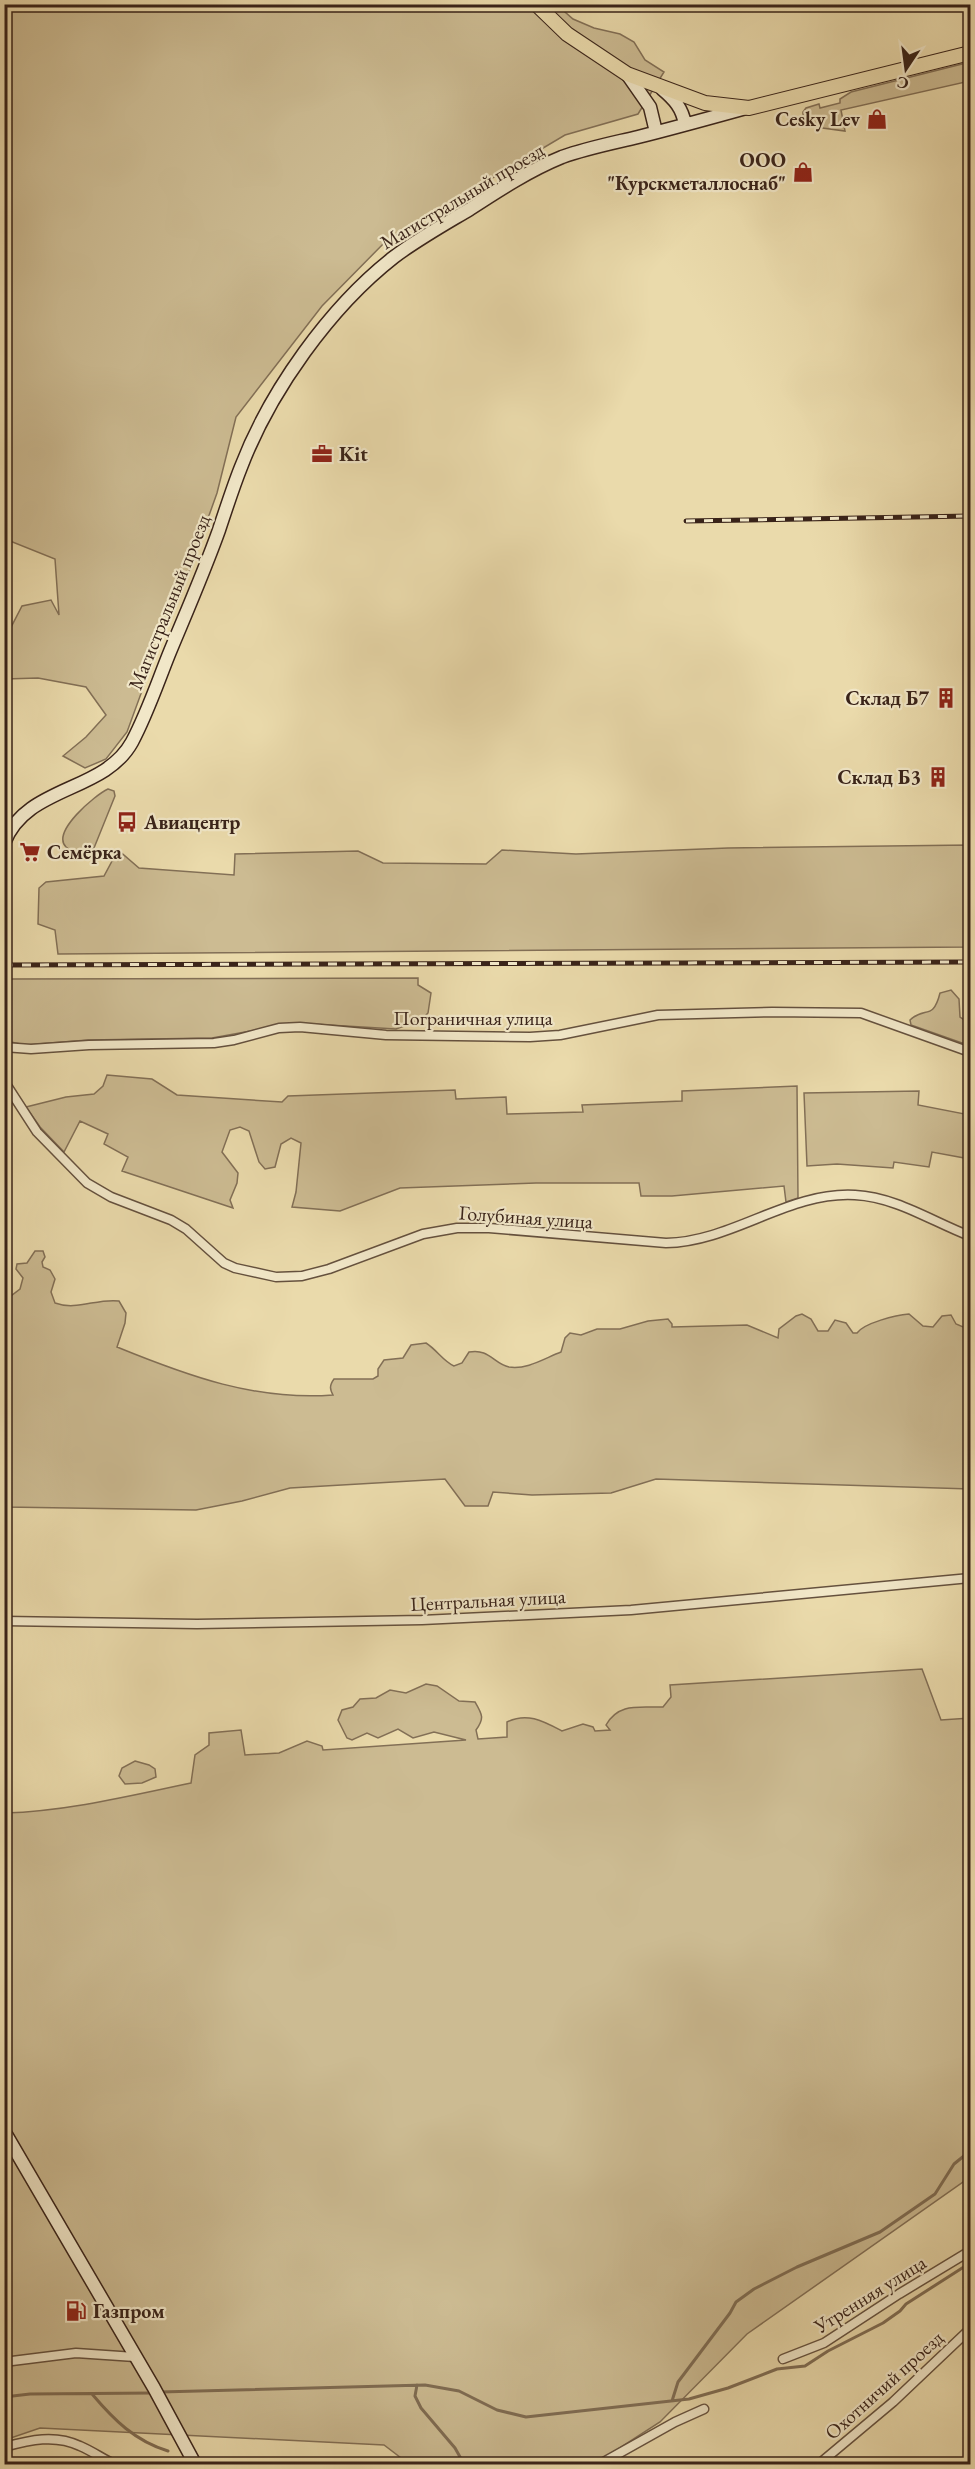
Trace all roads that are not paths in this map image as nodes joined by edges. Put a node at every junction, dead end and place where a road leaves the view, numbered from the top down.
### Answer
1 (536, 4) edge
2 (970, 53) edge
3 (627, 74) junction
4 (659, 86) junction
5 (749, 108) junction
6 (685, 124) junction
7 (656, 132) junction
8 (4, 843) edge
9 (4, 1047) edge
10 (970, 1052) edge
11 (4, 1081) edge
12 (970, 1236) edge
13 (970, 1578) edge
14 (4, 1621) edge
15 (4, 2131) edge
16 (970, 2251) edge
17 (970, 2329) edge
18 (135, 2357) junction
19 (783, 2359) dead end
20 (4, 2362) edge
21 (704, 2409) dead end
22 (4, 2447) edge
23 (114, 2464) edge
24 (195, 2464) edge
25 (600, 2464) edge
26 (819, 2464) edge

1 - 3 main road
2 - 5 main road, Магистральный проезд
3 - 4 main road
3 - 7 main road
4 - 5 main road
4 - 6 main road
5 - 6 main road, Магистральный проезд
6 - 7 main road, Магистральный проезд
7 - 8 main road, Магистральный проезд
9 - 10 street, Пограничная улица
11 - 12 street, Голубиная улица
13 - 14 street, Центральная улица
15 - 18 main road
16 - 19 street, Утренняя улица
17 - 26 street, Охотничий проезд
18 - 20 street
18 - 24 main road
21 - 25 street
22 - 23 street

